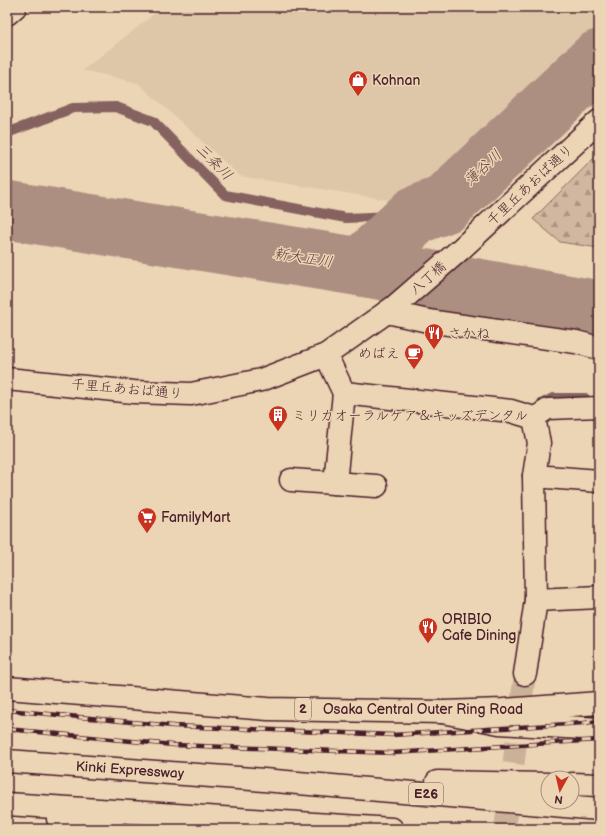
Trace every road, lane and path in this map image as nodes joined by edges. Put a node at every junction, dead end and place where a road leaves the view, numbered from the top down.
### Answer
1 (15, 7) edge
2 (7, 14) edge
3 (599, 121) edge
4 (462, 248) joint
5 (391, 309) junction
6 (599, 348) edge
7 (326, 355) junction
8 (7, 379) edge
9 (344, 393) junction
10 (599, 407) edge
11 (534, 418) junction
12 (534, 476) junction
13 (291, 480) dead end
14 (599, 481) edge
15 (335, 483) junction
16 (376, 486) dead end
17 (599, 597) edge
18 (536, 600) junction
19 (525, 674) tunnel mouth
20 (7, 688) edge
21 (599, 703) edge
22 (442, 712) junction
23 (599, 729) edge
24 (7, 761) edge
25 (252, 779) junction
26 (540, 784) edge
27 (580, 784) edge
28 (599, 785) edge
29 (7, 804) edge
30 (599, 809) edge
31 (7, 811) edge
32 (114, 829) edge
33 (392, 829) edge

1 - 2 main road
3 - 4 main road, 千里丘あおば通り
4 - 5 main road, 八丁橋
5 - 6 main road
5 - 7 main road, 千里丘あおば通り
7 - 8 main road, 千里丘あおば通り
7 - 9 main road
9 - 11 main road
9 - 15 main road
10 - 11 lane
11 - 12 main road
12 - 14 main road
12 - 18 main road
13 - 15 main road
15 - 16 main road
17 - 18 main road
18 - 19 main road
20 - 22 main road, Osaka Central Outer Ring Road / 2
21 - 22 main road, Osaka Central Outer Ring Road / 2
22 - 23 main road
24 - 25 main road, Kinki Expressway / E26
25 - 26 main road
25 - 30 main road, E26
27 - 28 main road
29 - 33 main road
31 - 32 main road

